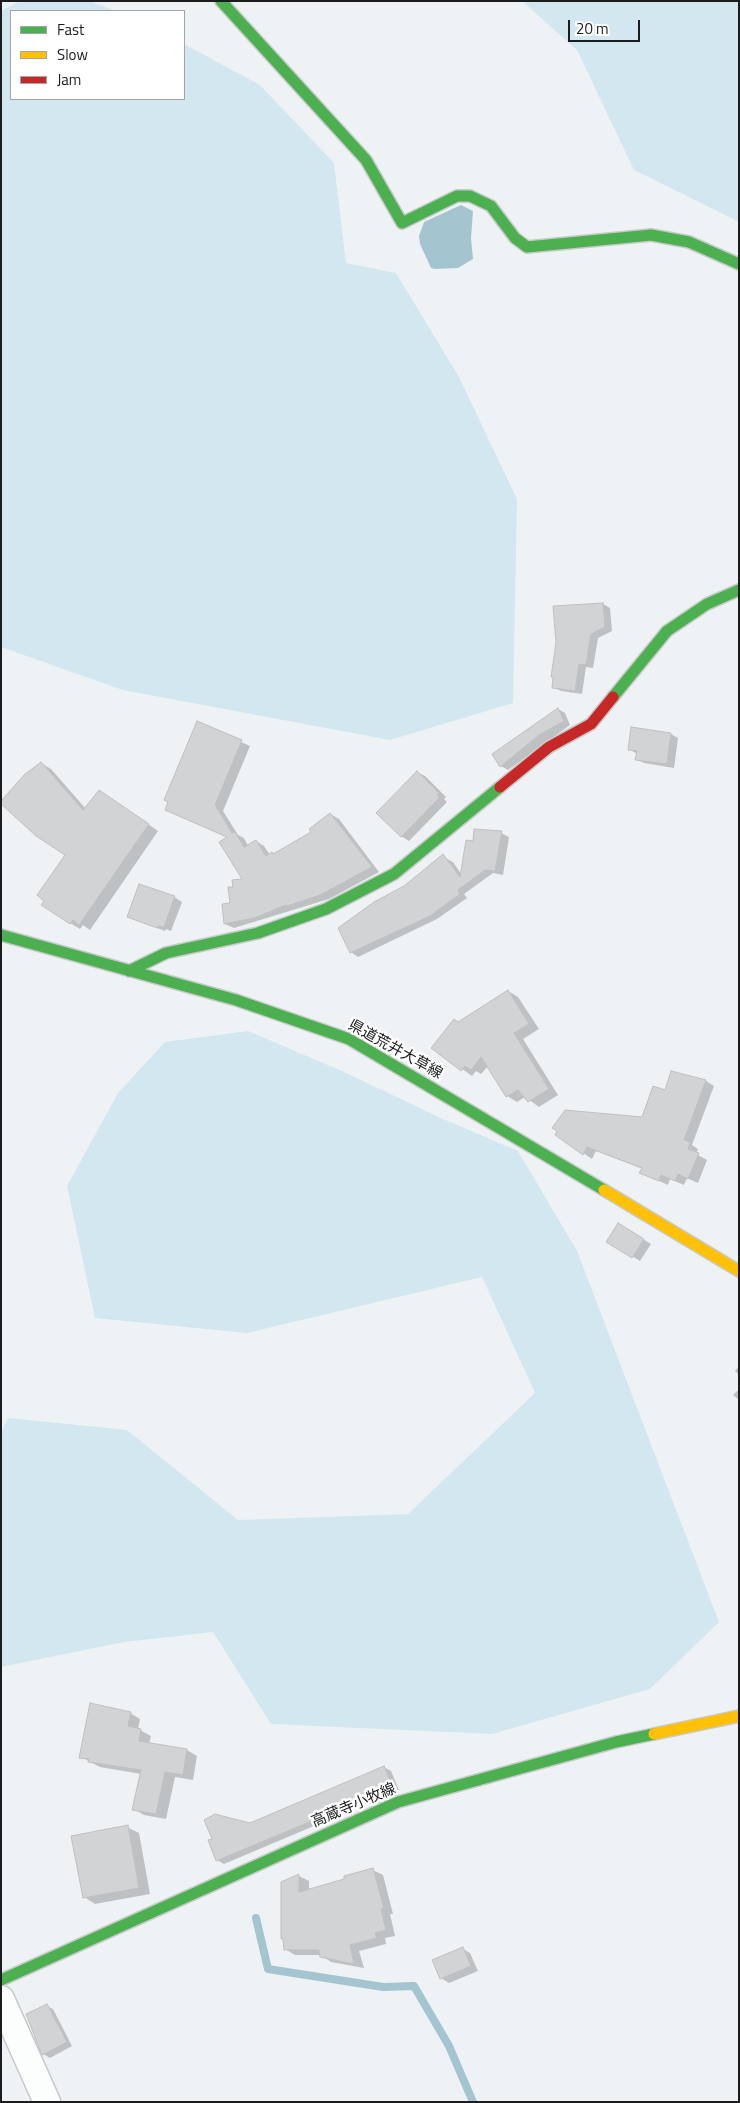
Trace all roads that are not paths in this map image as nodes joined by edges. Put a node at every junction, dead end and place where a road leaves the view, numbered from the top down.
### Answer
1 (221, 1) edge
2 (739, 264) edge
3 (739, 590) edge
4 (1, 935) edge
5 (129, 971) junction
6 (739, 1271) edge
7 (736, 1722) edge
8 (1, 1980) edge
9 (1, 1999) edge
10 (47, 2102) edge

1 - 2 main road
3 - 5 main road
4 - 5 main road, 県道荒井大草線
5 - 6 main road, 県道荒井大草線
7 - 8 main road, 高蔵寺小牧線
9 - 10 street

